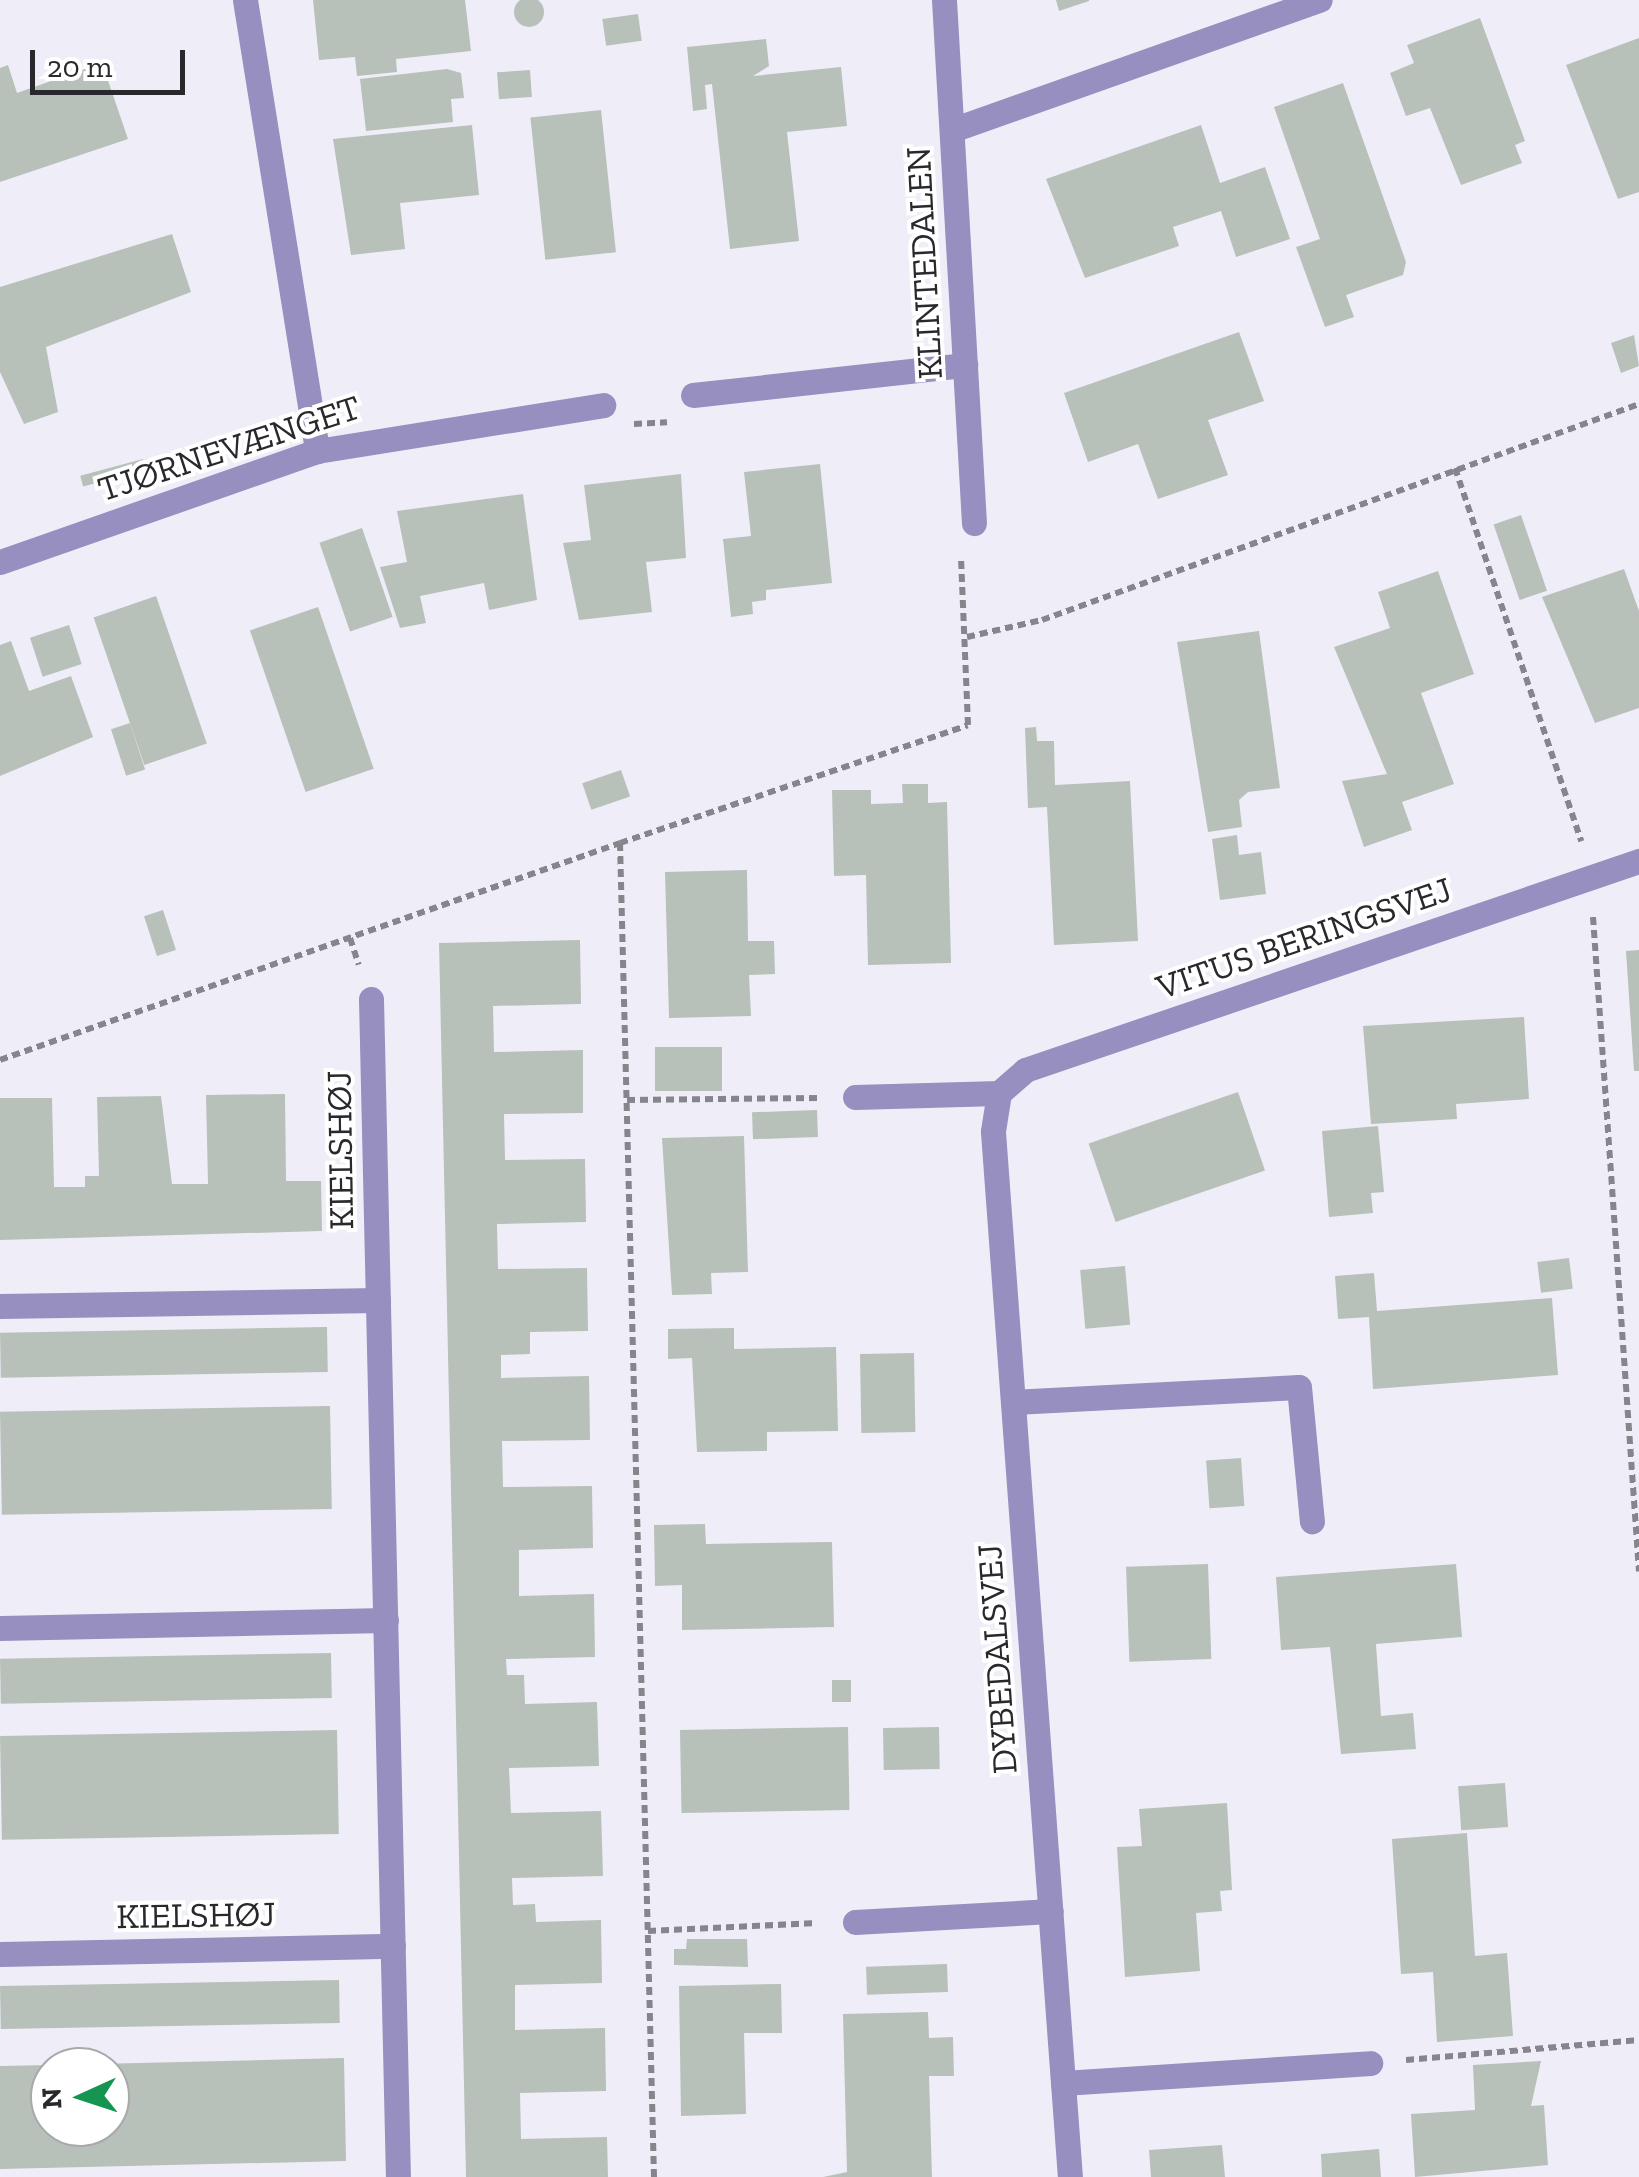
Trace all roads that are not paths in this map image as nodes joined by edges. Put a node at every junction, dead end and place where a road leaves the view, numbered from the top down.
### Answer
1 (245, 0) edge
2 (944, 0) edge
3 (1320, 0) edge
4 (952, 130) junction
5 (964, 365) junction
6 (693, 395) road end
7 (603, 405) road end
8 (317, 451) junction
9 (974, 523) road end
10 (0, 562) edge
11 (1639, 861) edge
12 (371, 999) dead end
13 (999, 1093) junction
14 (855, 1098) road end
15 (378, 1300) junction
16 (0, 1306) edge
17 (1013, 1402) junction
18 (1312, 1521) dead end
19 (386, 1620) junction
20 (0, 1628) edge
21 (1051, 1912) junction
22 (856, 1922) road end
23 (393, 1946) junction
24 (0, 1954) edge
25 (1370, 2063) road end
26 (1063, 2083) junction
27 (398, 2177) edge
28 (1070, 2177) edge

1 - 8 street
2 - 4 street, KLINTEDALEN
3 - 4 street
4 - 5 street, KLINTEDALEN
5 - 6 street
5 - 9 street, KLINTEDALEN
7 - 8 street, TJØRNEVÆNGET
8 - 10 street, TJØRNEVÆNGET
11 - 13 street, VITUS BERINGSVEJ
12 - 15 street, KIELSHØJ
13 - 14 street
13 - 17 street, DYBEDALSVEJ
15 - 16 street
15 - 19 street, KIELSHØJ
17 - 18 street
17 - 21 street, DYBEDALSVEJ
19 - 20 street
19 - 23 street, KIELSHØJ
21 - 22 street
21 - 26 street, DYBEDALSVEJ
23 - 24 street, KIELSHØJ
23 - 27 street, KIELSHØJ
25 - 26 street
26 - 28 street, DYBEDALSVEJ

